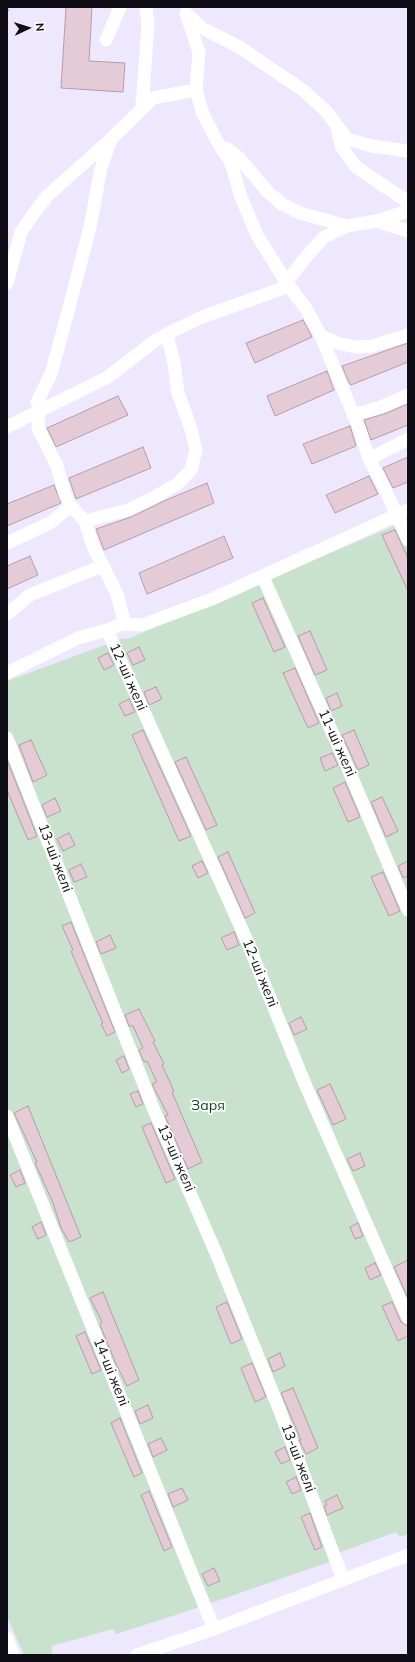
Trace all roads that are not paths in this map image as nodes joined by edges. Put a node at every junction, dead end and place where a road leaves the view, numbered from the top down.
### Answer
1 (120, 7) edge
2 (146, 7) edge
3 (185, 10) edge
4 (106, 40) dead end
5 (196, 90) junction
6 (142, 107) junction
7 (337, 126) junction
8 (111, 139) junction
9 (217, 141) junction
10 (408, 151) edge
11 (408, 202) edge
12 (408, 212) edge
13 (376, 221) junction
14 (347, 226) junction
15 (408, 231) edge
16 (286, 282) junction
17 (7, 283) edge
18 (167, 334) junction
19 (408, 335) edge
20 (321, 336) junction
21 (408, 395) edge
22 (38, 406) junction
23 (353, 415) junction
24 (7, 427) edge
25 (408, 439) edge
26 (369, 459) junction
27 (71, 506) junction
28 (403, 513) edge
29 (85, 521) junction
30 (408, 540) edge
31 (7, 543) edge
32 (102, 566) junction
33 (263, 577) junction
34 (7, 614) edge
35 (123, 624) junction
36 (107, 630) junction
37 (7, 673) edge
38 (7, 738) edge
39 (408, 910) edge
40 (7, 1116) edge
41 (408, 1318) edge
42 (408, 1555) edge
43 (343, 1579) junction
44 (214, 1629) junction
45 (7, 1638) edge
46 (13, 1655) edge
47 (137, 1655) edge

1 - 4 street
2 - 6 street
3 - 5 street
3 - 7 street
5 - 6 street
5 - 9 street
6 - 8 street
7 - 10 street
7 - 11 street
8 - 17 street
8 - 22 street
9 - 14 street
9 - 16 street
12 - 13 street
13 - 14 street
13 - 15 street
14 - 16 street
16 - 18 street
16 - 20 street
18 - 22 street
18 - 29 street
19 - 20 street
20 - 23 street
21 - 23 street
22 - 24 street
22 - 27 street
23 - 26 street
25 - 26 street
26 - 28 street
27 - 29 street
27 - 31 street
28 - 30 street
28 - 33 street
29 - 32 street
32 - 34 street
32 - 35 street
33 - 35 street
33 - 39 street, 11-ші желі
35 - 36 street
36 - 37 street
36 - 41 street, 12-ші желі
38 - 43 street, 13-ші желі
40 - 44 street, 14-ші желі
42 - 43 street
43 - 44 street
44 - 47 street
45 - 46 street

